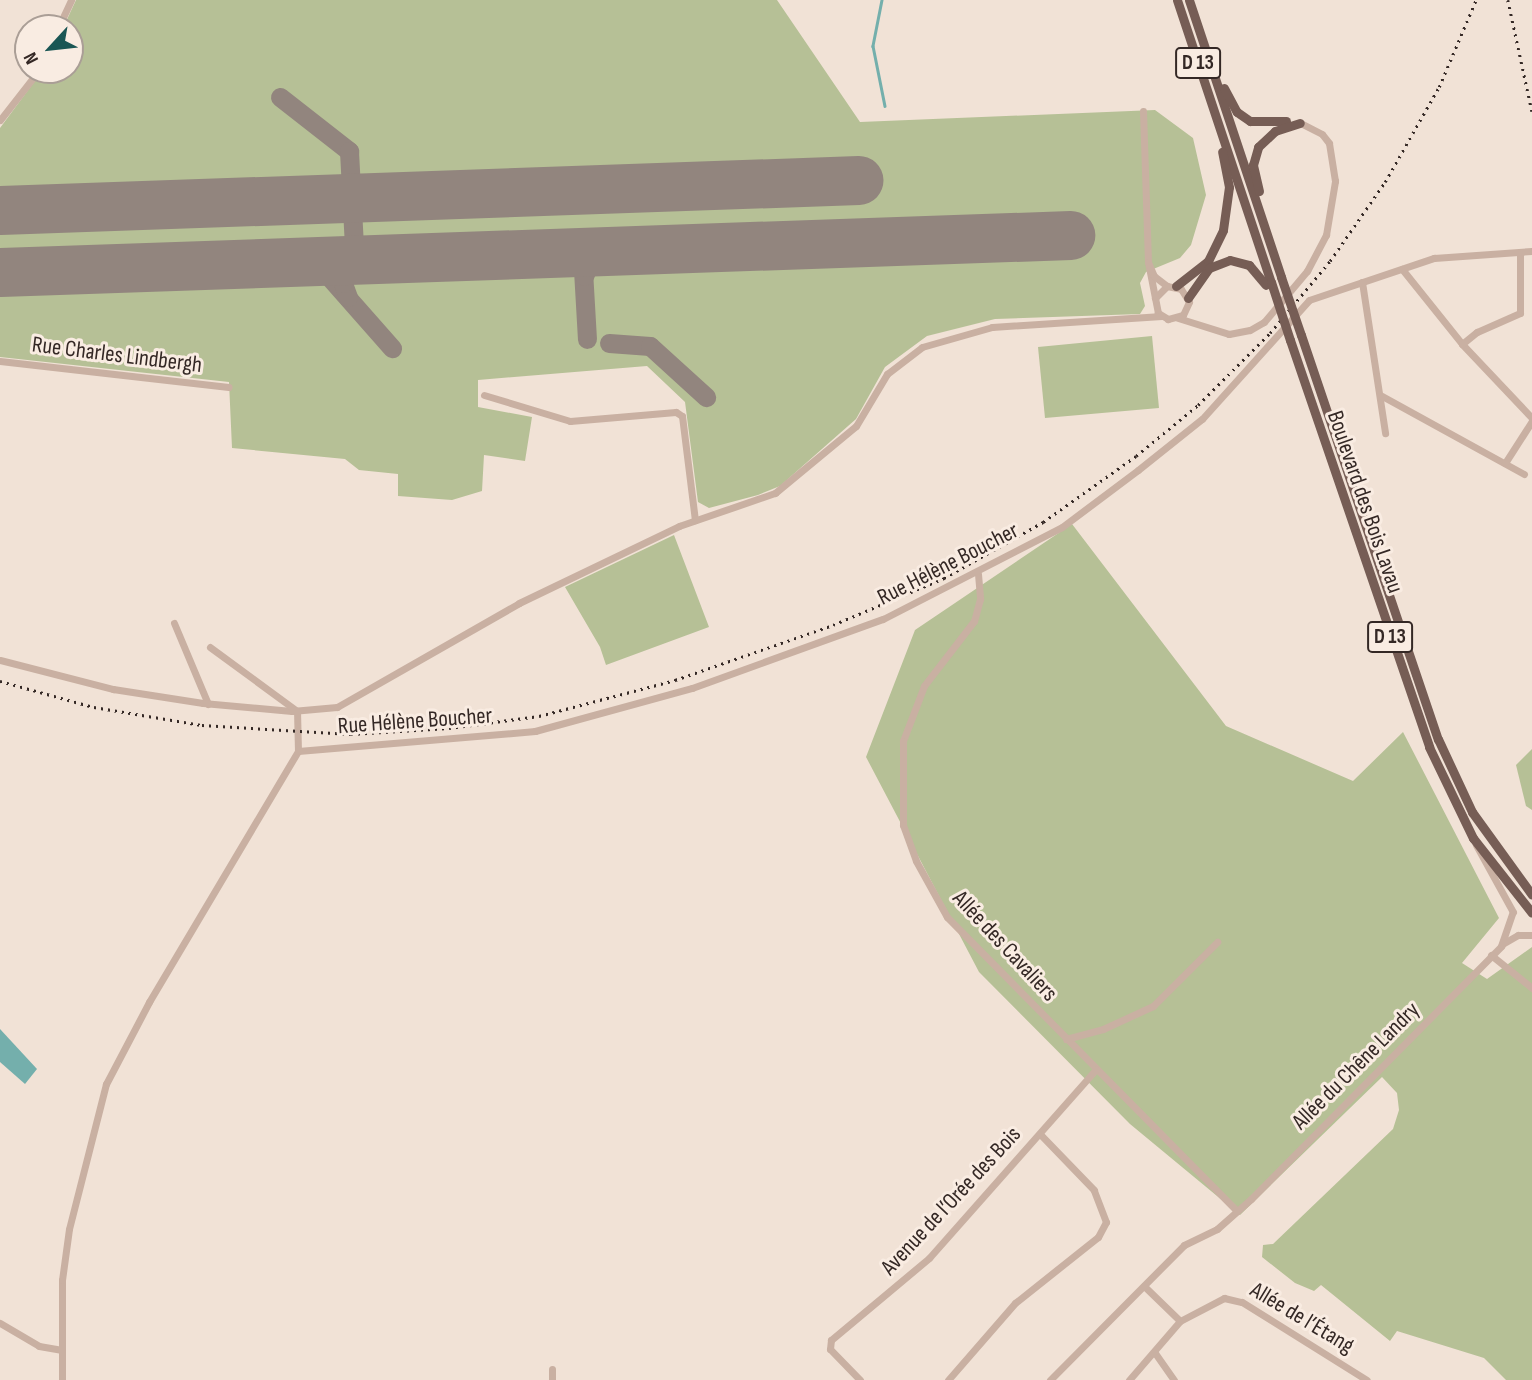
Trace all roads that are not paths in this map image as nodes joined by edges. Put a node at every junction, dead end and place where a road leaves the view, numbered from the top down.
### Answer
1 (1177, 0) edge
2 (1189, 0) edge
3 (1210, 62) junction
4 (28, 84) edge
5 (1143, 111) dead end
6 (0, 120) edge
7 (1300, 123) junction
8 (1219, 127) junction
9 (1532, 251) edge
10 (1520, 252) junction
11 (1275, 257) junction
12 (1148, 262) junction
13 (1402, 269) junction
14 (1362, 282) junction
15 (1269, 283) junction
16 (1172, 286) junction
17 (1188, 298) junction
18 (1155, 301) junction
19 (1187, 310) junction
20 (1162, 316) junction
21 (1178, 318) junction
22 (1143, 319) junction
23 (1203, 328) junction
24 (1462, 344) junction
25 (0, 361) edge
26 (229, 387) dead end
27 (484, 395) dead end
28 (1382, 396) junction
29 (1532, 420) edge
30 (1385, 433) dead end
31 (1505, 463) junction
32 (1524, 474) dead end
33 (695, 520) junction
34 (978, 574) junction
35 (174, 623) dead end
36 (209, 647) dead end
37 (0, 660) edge
38 (208, 704) junction
39 (297, 711) junction
40 (298, 751) junction
41 (1474, 838) junction
42 (1532, 895) edge
43 (1532, 913) edge
44 (1532, 935) edge
45 (1217, 942) dead end
46 (1500, 946) junction
47 (1492, 955) junction
48 (1532, 988) edge
49 (1066, 1039) junction
50 (1096, 1069) junction
51 (1040, 1134) junction
52 (1237, 1212) junction
53 (1144, 1286) junction
54 (1180, 1321) junction
55 (0, 1323) edge
56 (61, 1350) junction
57 (1155, 1353) junction
58 (552, 1369) dead end
59 (62, 1380) edge
60 (552, 1380) edge
61 (860, 1380) edge
62 (948, 1380) edge
63 (1050, 1380) edge
64 (1129, 1380) edge
65 (1174, 1380) edge
66 (1367, 1380) edge

1 - 8 main road, D 13
2 - 3 main road, D 13
3 - 7 main road
3 - 11 main road, D 13
4 - 6 street
5 - 12 street
7 - 11 main road
7 - 23 street
8 - 15 main road, D 13
8 - 16 main road
9 - 10 street, Rue Hélène Boucher
10 - 13 street, Rue Hélène Boucher
10 - 24 street
11 - 42 main road, Boulevard des Bois Lavau / D 13, bridge
12 - 16 street
12 - 18 street
13 - 14 street, Rue Hélène Boucher
13 - 24 street
14 - 28 street
14 - 34 street, Rue Hélène Boucher
15 - 17 main road
15 - 41 main road, Boulevard des Bois Lavau / D 13, bridge
16 - 17 street
16 - 18 street
17 - 19 street
18 - 20 street
18 - 22 street
19 - 21 street
19 - 23 street
20 - 21 street
20 - 22 street
21 - 23 street
22 - 33 street
24 - 29 street
25 - 26 street, Rue Charles Lindbergh
27 - 33 street
28 - 30 street
28 - 31 street
29 - 31 street
31 - 32 street
33 - 39 street
34 - 40 street, Rue Hélène Boucher
34 - 49 street, Allée des Cavaliers
35 - 38 street
36 - 39 street
37 - 38 street
38 - 39 street
39 - 40 street
40 - 56 street
41 - 43 main road, Boulevard des Bois Lavau / D 13
41 - 46 street, Allée du Chêne Landry
44 - 46 street, Allée du Chêne Landry
45 - 49 street
46 - 47 street, Allée du Chêne Landry
47 - 48 street
47 - 52 street, Allée du Chêne Landry
49 - 50 street, Allée des Cavaliers
50 - 51 street, Avenue de l’Orée des Bois
50 - 52 street, Allée des Cavaliers
51 - 61 street, Avenue de l’Orée des Bois
51 - 62 street, Avenue de l’Orée des Bois
52 - 53 street, Allée du Chêne Landry
53 - 54 street
53 - 63 street, Allée du Chêne Landry
54 - 57 street
54 - 66 street, Allée de l’Étang
55 - 56 street
56 - 59 street
57 - 64 street
57 - 65 street
58 - 60 street

